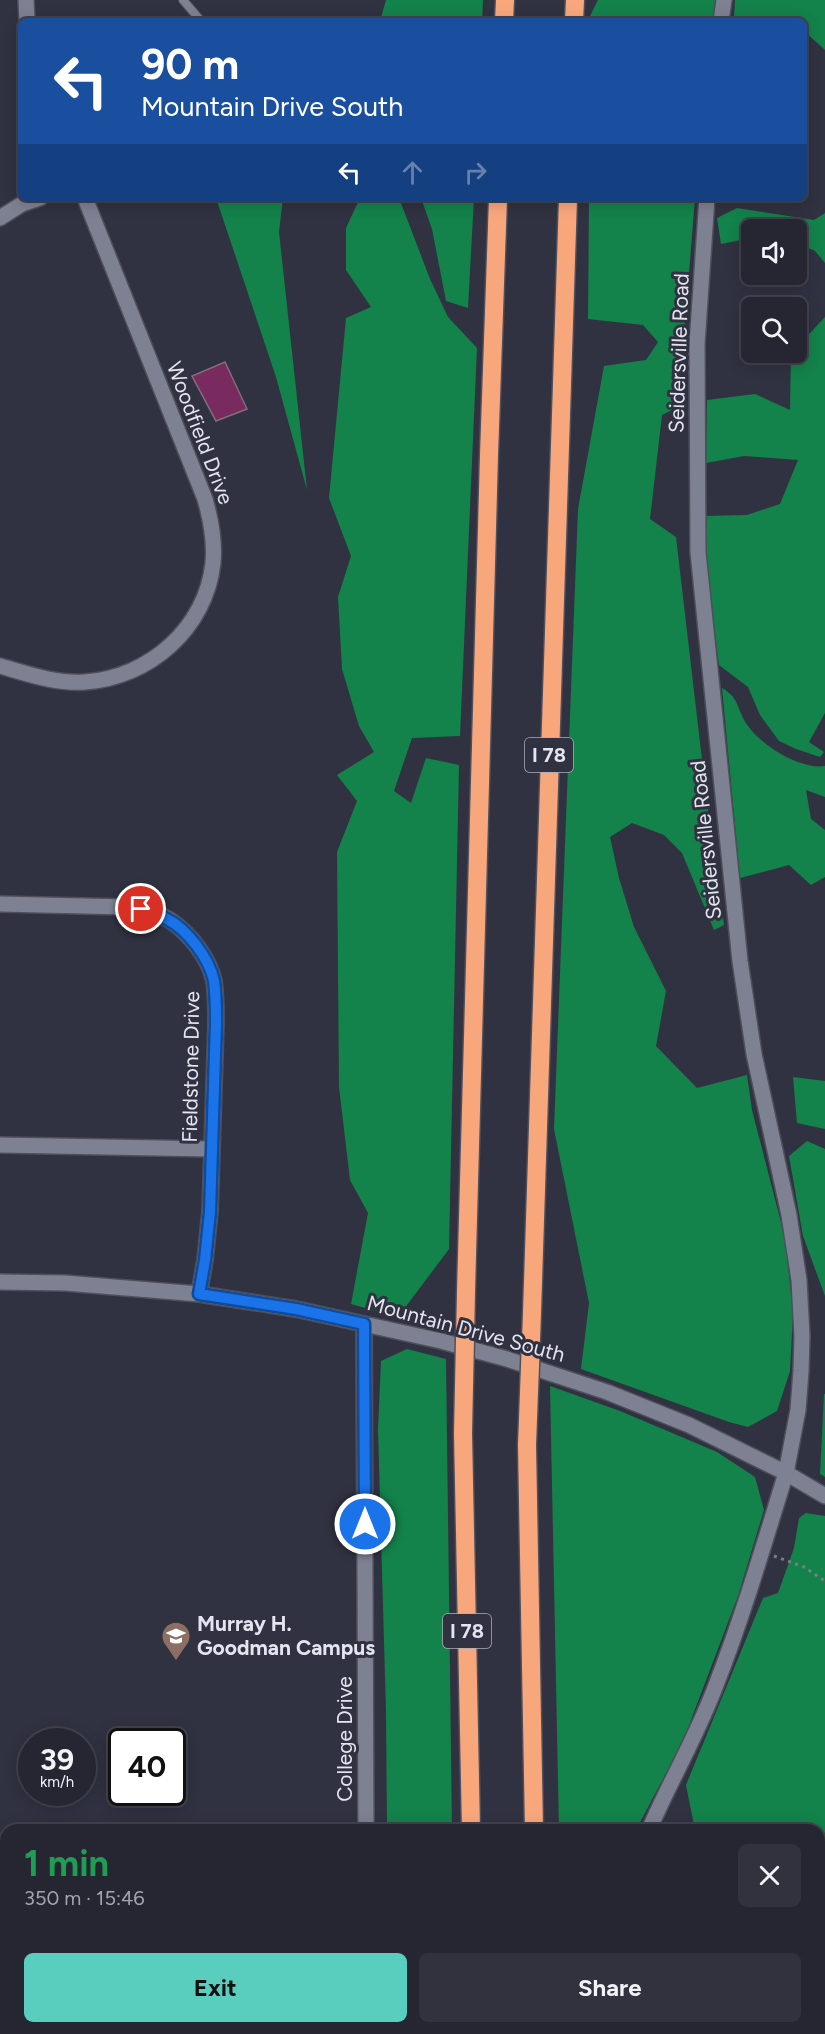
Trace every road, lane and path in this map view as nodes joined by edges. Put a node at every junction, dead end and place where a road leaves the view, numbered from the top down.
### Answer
1 (26, 0) edge
2 (183, 0) edge
3 (505, 0) edge
4 (575, 0) edge
5 (724, 0) edge
6 (27, 18) edge
7 (198, 18) edge
8 (504, 18) edge
9 (574, 18) edge
10 (721, 18) edge
11 (31, 201) edge
12 (86, 201) edge
13 (498, 201) edge
14 (568, 201) edge
15 (707, 201) edge
16 (0, 218) edge
17 (0, 666) edge
18 (0, 904) edge
19 (0, 1145) edge
20 (211, 1149) junction
21 (0, 1282) edge
22 (199, 1294) junction
23 (364, 1324) junction
24 (786, 1473) junction
25 (825, 1496) edge
26 (761, 1552) junction
27 (825, 1581) edge
28 (366, 1824) edge
29 (471, 1824) edge
30 (534, 1824) edge
31 (652, 1824) edge

1 - 6 street
2 - 7 lane
3 - 8 highway
4 - 9 highway
5 - 10 street
11 - 16 street
12 - 17 street, Woodfield Drive
13 - 29 highway, I 78, bridge
14 - 30 highway, I 78, bridge
15 - 24 street, Seidersville Road
18 - 20 street, Fieldstone Drive
19 - 20 street
20 - 22 street, Fieldstone Drive
21 - 22 street, Mountain Drive South
22 - 23 street, Mountain Drive South
23 - 24 street, Mountain Drive South
23 - 28 street, College Drive
24 - 25 street, Mountain Drive South
24 - 26 street, Seidersville Road
26 - 27 path
26 - 31 street, Seidersville Road

